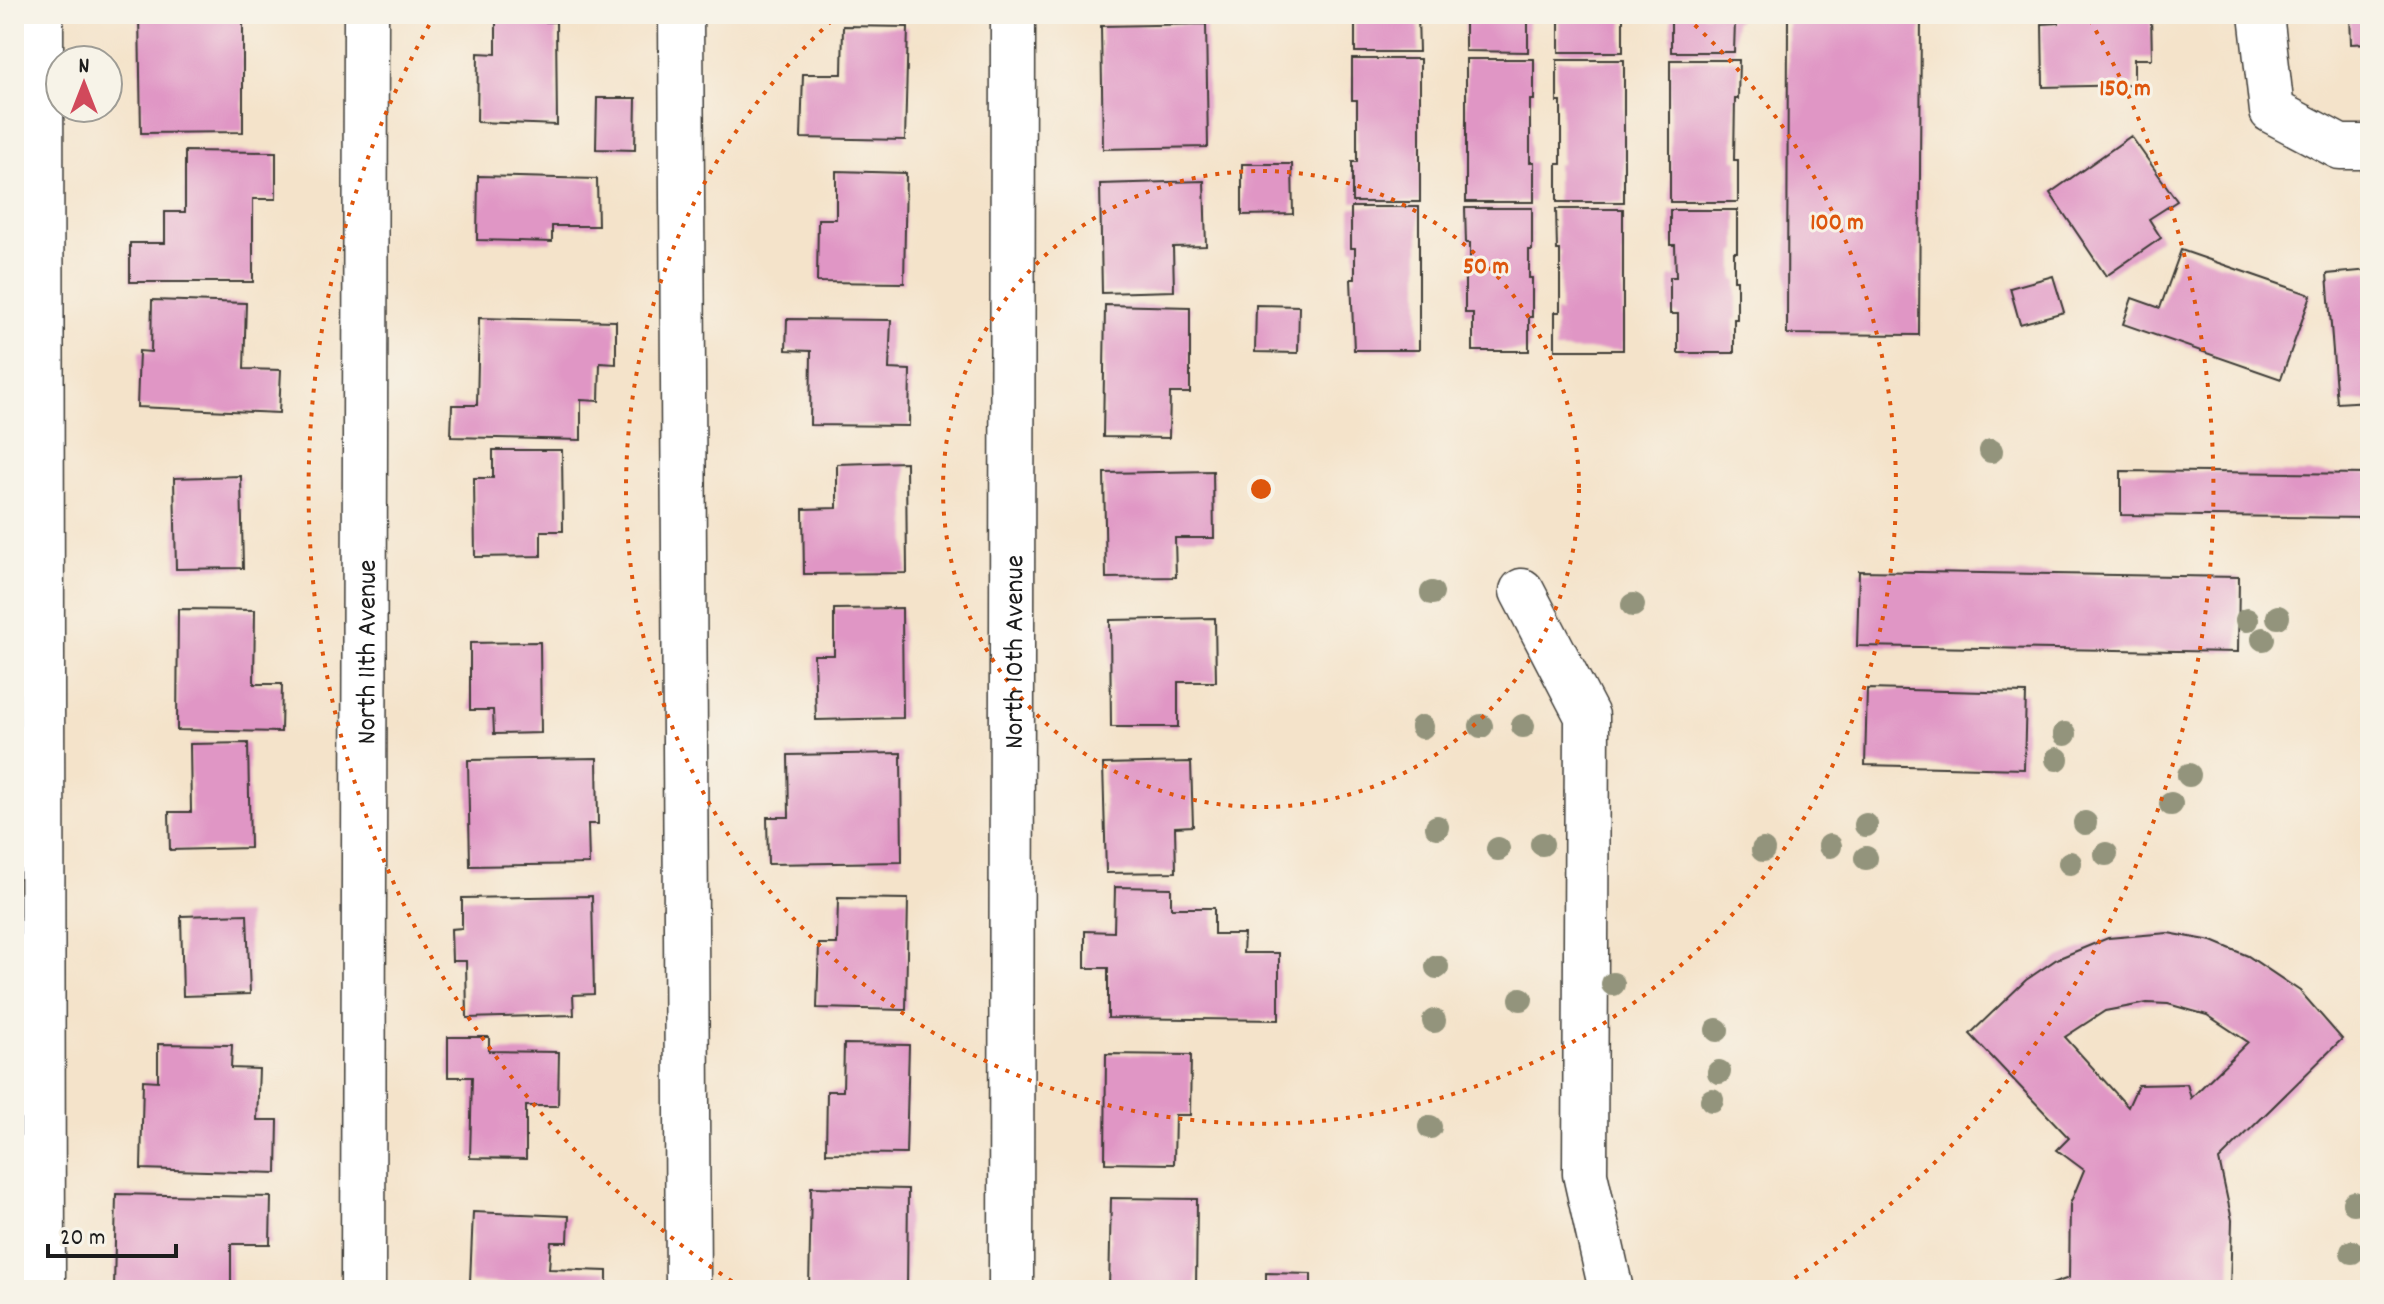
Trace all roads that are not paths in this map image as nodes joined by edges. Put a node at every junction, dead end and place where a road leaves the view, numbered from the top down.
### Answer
1 (41, 14) edge
2 (366, 14) edge
3 (681, 14) edge
4 (1013, 14) edge
5 (2261, 14) edge
6 (2370, 147) edge
7 (1522, 591) dead end
8 (43, 1290) edge
9 (363, 1290) edge
10 (688, 1290) edge
11 (1011, 1290) edge
12 (1611, 1290) edge

1 - 8 street
2 - 9 street, North 11th Avenue
3 - 10 street
4 - 11 street, North 10th Avenue
5 - 6 street
7 - 12 street

